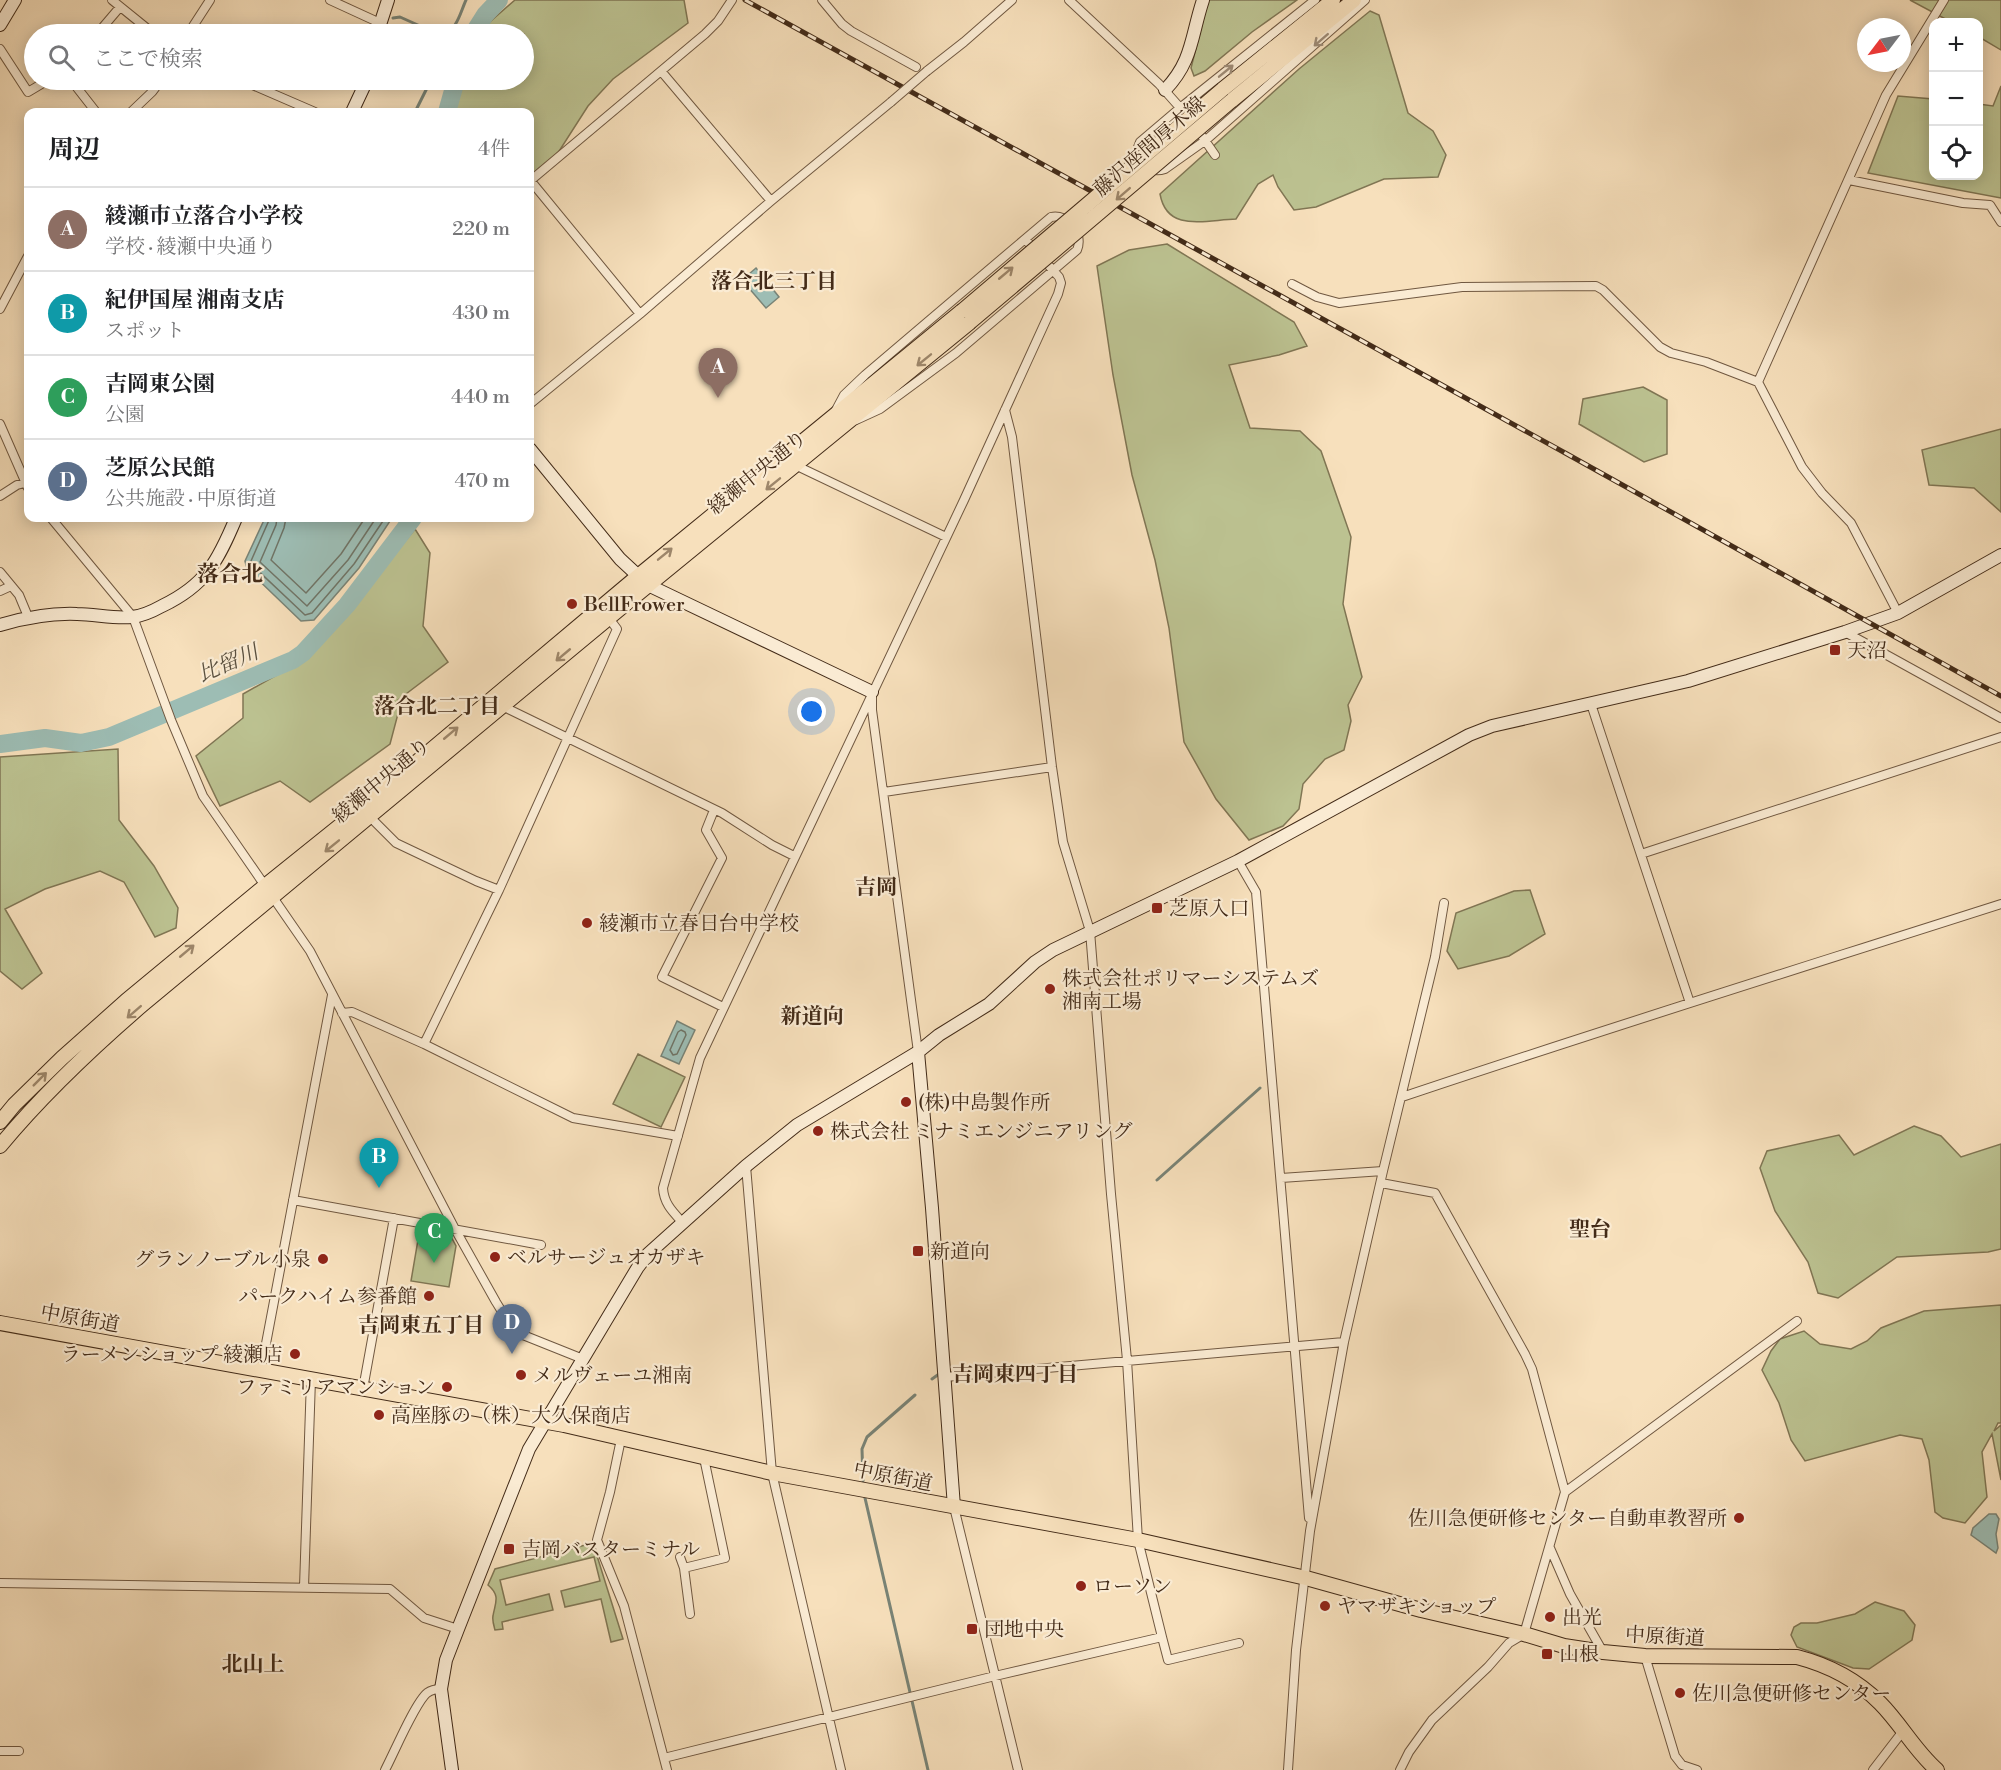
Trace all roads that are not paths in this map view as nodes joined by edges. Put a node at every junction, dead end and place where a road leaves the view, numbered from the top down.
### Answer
1 (112, 0) edge
2 (210, 0) edge
3 (330, 0) edge
4 (388, 0) edge
5 (732, 0) edge
6 (822, 0) edge
7 (1012, 0) edge
8 (1069, 0) edge
9 (1203, 0) edge
10 (1314, 0) edge
11 (1333, 0) edge
12 (1354, 0) edge
13 (1365, 0) edge
14 (1944, 0) edge
15 (12, 1) edge
16 (120, 8) junction
17 (106, 24) edge
18 (141, 24) edge
19 (194, 24) edge
20 (371, 24) edge
21 (381, 24) edge
22 (0, 26) edge
23 (0, 49) edge
24 (916, 67) dead end
25 (661, 71) junction
26 (24, 86) edge
27 (79, 90) edge
28 (154, 90) edge
29 (265, 90) edge
30 (362, 90) edge
31 (1165, 90) junction
32 (93, 108) edge
33 (135, 108) edge
34 (306, 108) edge
35 (354, 108) edge
36 (1180, 108) junction
37 (1206, 140) junction
38 (1215, 155) dead end
39 (534, 178) edge
40 (1849, 180) junction
41 (534, 186) edge
42 (771, 201) junction
43 (2001, 222) edge
44 (1025, 239) junction
45 (24, 264) edge
46 (1054, 270) junction
47 (1292, 284) dead end
48 (0, 309) edge
49 (962, 311) joint
50 (640, 314) junction
51 (969, 324) joint
52 (1758, 382) junction
53 (534, 401) edge
54 (1005, 410) junction
55 (833, 416) junction
56 (0, 424) edge
57 (845, 425) junction
58 (534, 454) edge
59 (797, 465) junction
60 (24, 475) edge
61 (24, 484) edge
62 (0, 496) edge
63 (54, 522) edge
64 (234, 522) edge
65 (946, 537) junction
66 (2001, 555) edge
67 (0, 572) edge
68 (643, 581) junction
69 (11, 586) junction
70 (0, 591) edge
71 (1898, 613) junction
72 (133, 617) junction
73 (608, 618) junction
74 (29, 619) junction
75 (0, 625) edge
76 (1845, 632) junction
77 (872, 692) junction
78 (1591, 704) junction
79 (502, 706) junction
80 (2001, 718) edge
81 (2001, 736) edge
82 (566, 738) junction
83 (1052, 767) junction
84 (884, 792) junction
85 (714, 810) junction
86 (369, 816) junction
87 (1641, 854) junction
88 (794, 856) junction
89 (1238, 861) junction
90 (499, 890) junction
91 (268, 891) junction
92 (1444, 903) dead end
93 (2001, 904) edge
94 (1090, 931) junction
95 (332, 994) junction
96 (1690, 1003) junction
97 (723, 1007) junction
98 (342, 1013) junction
99 (424, 1044) junction
100 (918, 1052) junction
101 (1402, 1097) junction
102 (0, 1122) edge
103 (678, 1136) junction
104 (5, 1146) edge
105 (746, 1166) junction
106 (1383, 1171) junction
107 (1281, 1179) junction
108 (1381, 1183) junction
109 (294, 1200) junction
110 (394, 1218) junction
111 (683, 1223) junction
112 (455, 1229) junction
113 (541, 1245) dead end
114 (1797, 1321) dead end
115 (0, 1323) edge
116 (1344, 1342) junction
117 (1296, 1346) junction
118 (583, 1359) junction
119 (1127, 1360) junction
120 (261, 1370) junction
121 (945, 1377) junction
122 (311, 1379) junction
123 (363, 1389) junction
124 (545, 1422) junction
125 (621, 1439) junction
126 (704, 1458) junction
127 (772, 1473) junction
128 (1565, 1492) junction
129 (954, 1507) junction
130 (1310, 1531) junction
131 (1138, 1540) junction
132 (1550, 1547) junction
133 (680, 1557) dead end
134 (684, 1568) junction
135 (1306, 1578) junction
136 (0, 1582) edge
137 (304, 1587) junction
138 (690, 1614) dead end
139 (458, 1629) junction
140 (1524, 1634) junction
141 (1162, 1637) junction
142 (1239, 1643) dead end
143 (1603, 1652) junction
144 (1645, 1656) junction
145 (995, 1676) junction
146 (441, 1689) junction
147 (829, 1717) junction
148 (1903, 1731) junction
149 (0, 1751) edge
150 (19, 1751) dead end
151 (664, 1758) junction
152 (385, 1770) edge
153 (452, 1770) edge
154 (667, 1770) edge
155 (841, 1770) edge
156 (1018, 1770) edge
157 (1288, 1770) edge
158 (1400, 1770) edge
159 (1697, 1770) edge
160 (1873, 1770) edge
161 (1937, 1770) edge

1 - 16 street
2 - 19 street
3 - 20 street
4 - 21 street
5 - 25 street
6 - 24 street
7 - 42 street, bridge
8 - 31 street
9 - 31 street
36 -> 10 street
49 -> 11 main road, 藤沢座間厚木線, bridge
12 -> 51 main road, 藤沢座間厚木線, bridge
13 -> 37 street
14 - 40 street
15 - 22 street
16 - 17 street
16 - 18 street
23 - 26 street
25 - 39 street
25 - 42 street
27 - 32 street
28 - 33 street
29 - 34 street
30 - 35 street
31 - 36 street
36 - 37 street
36 - 37 street
37 - 38 street
40 - 43 street
40 - 52 street
41 - 50 street
42 - 50 street
44 - 46 street
44 - 46 street
44 - 55 street
45 - 48 street
46 - 54 street
46 - 57 street
47 - 52 street
49 - 55 main road, 綾瀬中央通り
50 - 53 street
51 -> 57 main road, 綾瀬中央通り
52 - 71 street
54 - 65 street
54 - 83 street
68 -> 55 main road, 綾瀬中央通り
56 - 60 street
57 - 59 main road, 綾瀬中央通り
58 - 68 street
59 - 65 street
59 -> 68 main road, 綾瀬中央通り
61 - 62 street
63 - 72 street
64 - 72 street
65 - 77 street
66 - 71 street
67 - 69 street
68 - 73 main road, 綾瀬中央通り
68 - 77 street
91 -> 68 main road, 綾瀬中央通り
69 - 70 street
69 - 74 street
71 - 76 street
72 - 74 street
72 - 91 street
73 -> 79 main road, 綾瀬中央通り
73 - 82 street
74 - 75 street
76 - 78 street
76 - 80 street
77 - 84 street
77 - 88 street
78 - 87 street
78 - 89 street
79 - 82 street
79 - 86 main road, 綾瀬中央通り
81 - 87 street
82 - 85 street
82 - 90 street
83 - 84 street
83 - 94 street
84 - 100 street
85 - 88 street
85 - 97 street
86 - 90 street
86 -> 91 main road, 綾瀬中央通り
87 - 96 street
88 - 97 street
89 - 94 street
89 - 107 street
90 - 99 street
91 - 95 street
102 -> 91 main road, 綾瀬中央通り
91 -> 104 main road, 綾瀬中央通り
92 - 101 street
93 - 96 street
94 - 100 street
94 - 119 street
95 - 98 street
95 - 109 street
96 - 101 street
97 - 103 street
98 - 99 street
98 - 112 street
99 - 103 street
100 - 105 street
100 - 121 street
101 - 106 street
103 - 111 street
105 - 111 street
105 - 127 street
106 - 107 street
106 - 108 street
107 - 117 street
108 - 116 street
108 - 128 street
109 - 110 street
109 - 120 street
110 - 112 street
110 - 123 street
111 - 118 street
112 - 113 street
112 - 118 street
114 - 128 street
115 - 120 main road, 中原街道
116 - 117 street
116 - 130 street
117 - 119 street
117 - 130 street
118 - 124 street
119 - 121 street
119 - 131 street
120 - 122 main road, 中原街道
121 - 129 street
122 - 123 main road, 中原街道
122 - 137 street
123 - 124 main road, 中原街道
124 - 125 main road, 中原街道
124 - 139 street
125 - 126 main road, 中原街道
125 - 151 street
126 - 127 main road, 中原街道
126 - 134 street
127 - 129 main road, 中原街道
127 - 147 street
128 - 132 street
129 - 131 main road, 中原街道
129 - 145 street
130 - 135 street
131 - 135 main road, 中原街道
131 - 141 street
132 - 140 street
132 - 143 street
133 - 134 street
134 - 138 street
135 - 140 main road, 中原街道
135 - 157 street
136 - 137 street
137 - 139 street
139 - 146 street
140 - 143 main road, 中原街道
140 - 158 street
141 - 142 street
141 - 145 street
143 - 144 main road, 中原街道
144 - 148 main road, 中原街道
144 - 159 street
145 - 147 street
145 - 156 street
146 - 152 street
146 - 153 street
147 - 151 street
147 - 155 street
148 - 160 street
148 - 161 main road, 中原街道
149 - 150 street
151 - 154 street

